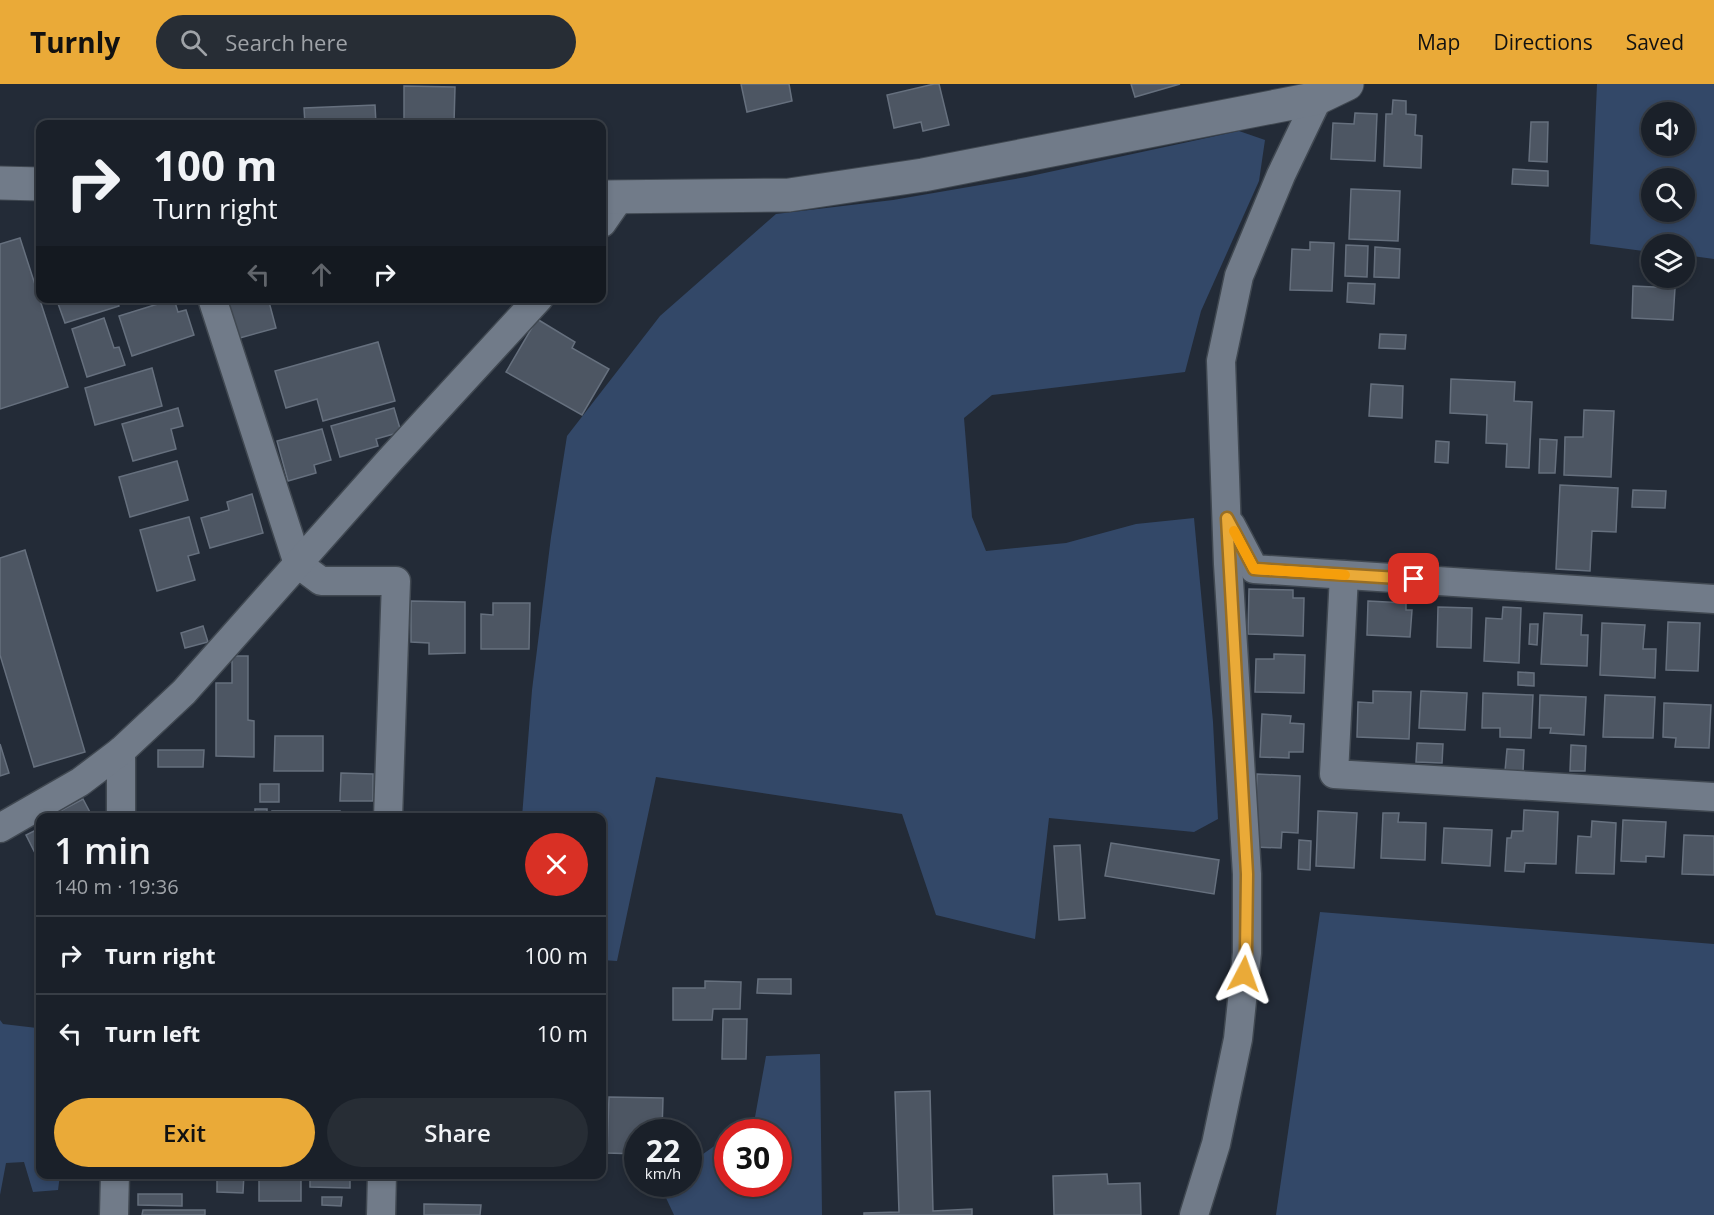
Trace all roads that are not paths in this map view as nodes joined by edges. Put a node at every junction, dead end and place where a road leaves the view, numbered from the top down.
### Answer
1 (1347, 84) edge
2 (1318, 98) junction
3 (0, 183) edge
4 (36, 184) edge
5 (608, 206) edge
6 (214, 303) edge
7 (534, 303) edge
8 (1227, 518) junction
9 (298, 564) junction
10 (1344, 575) junction
11 (1714, 599) edge
12 (121, 751) junction
13 (1714, 797) edge
14 (121, 813) edge
15 (388, 813) edge
16 (0, 828) edge
17 (115, 1179) edge
18 (382, 1179) edge
19 (114, 1215) edge
20 (381, 1215) edge
21 (1194, 1215) edge

1 - 2 street
2 - 5 street
2 - 8 street
3 - 4 street
6 - 9 street
7 - 9 street
8 - 10 street
8 - 21 street
9 - 12 street
9 - 15 street
10 - 11 street
10 - 13 street
12 - 14 street
12 - 16 street
17 - 19 street
18 - 20 street

